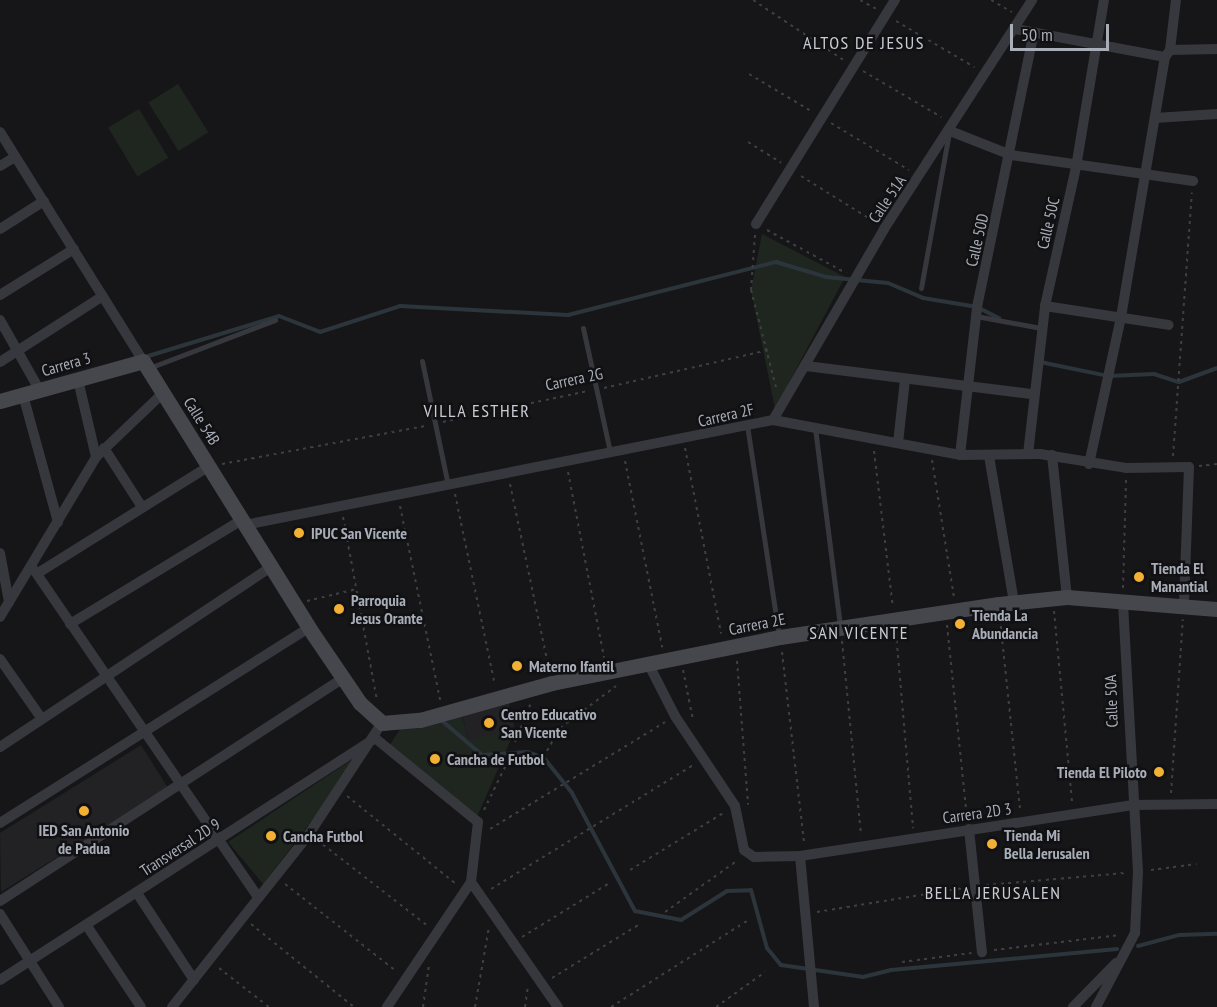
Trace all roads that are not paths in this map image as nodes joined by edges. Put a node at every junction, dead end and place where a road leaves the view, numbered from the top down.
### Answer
1 (895, 0) edge
2 (1032, 0) edge
3 (1104, 0) edge
4 (1176, 0) edge
5 (1015, 29) junction
6 (1034, 32) junction
7 (1098, 44) junction
8 (1217, 49) edge
9 (1167, 53) junction
10 (1217, 114) edge
11 (1155, 118) junction
12 (950, 131) junction
13 (0, 132) edge
14 (1011, 155) junction
15 (15, 157) junction
16 (0, 166) edge
17 (1076, 167) junction
18 (1147, 172) junction
19 (1193, 181) road end
20 (44, 201) junction
21 (756, 224) road end
22 (0, 229) edge
23 (74, 249) junction
24 (921, 288) dead end
25 (0, 295) edge
26 (104, 296) junction
27 (1045, 306) junction
28 (976, 316) junction
29 (1121, 317) junction
30 (0, 320) edge
31 (275, 320) dead end
32 (1168, 325) dead end
33 (583, 328) dead end
34 (1041, 328) junction
35 (20, 350) junction
36 (422, 361) dead end
37 (0, 362) edge
38 (145, 365) junction
39 (806, 366) junction
40 (78, 380) junction
41 (905, 380) junction
42 (969, 387) junction
43 (40, 391) junction
44 (163, 393) junction
45 (1031, 394) junction
46 (23, 395) junction
47 (0, 401) edge
48 (773, 420) junction
49 (747, 425) junction
50 (815, 428) junction
51 (897, 443) junction
52 (104, 448) junction
53 (1028, 454) junction
54 (611, 455) junction
55 (960, 455) junction
56 (1052, 455) junction
57 (990, 456) junction
58 (96, 458) junction
59 (1089, 464) junction
60 (209, 466) junction
61 (451, 487) junction
62 (142, 507) junction
63 (58, 522) junction
64 (244, 523) junction
65 (0, 553) edge
66 (271, 567) junction
67 (35, 570) junction
68 (1060, 598) junction
69 (1123, 600) junction
70 (9, 602) junction
71 (1006, 603) junction
72 (1184, 606) junction
73 (1217, 609) edge
74 (0, 617) edge
75 (70, 624) junction
76 (309, 628) junction
77 (840, 629) junction
78 (780, 637) junction
79 (0, 658) edge
80 (649, 665) junction
81 (106, 678) junction
82 (343, 678) junction
83 (42, 720) junction
84 (382, 723) junction
85 (144, 732) junction
86 (375, 738) junction
87 (0, 747) edge
88 (181, 787) junction
89 (1217, 804) edge
90 (1133, 805) junction
91 (0, 823) edge
92 (969, 829) junction
93 (216, 841) junction
94 (800, 855) junction
95 (468, 886) junction
96 (137, 893) junction
97 (259, 898) junction
98 (0, 901) edge
99 (0, 914) edge
100 (87, 926) junction
101 (982, 952) road end
102 (1121, 958) junction
103 (30, 962) junction
104 (0, 980) edge
105 (195, 980) junction
106 (59, 1007) edge
107 (141, 1007) edge
108 (172, 1007) edge
109 (387, 1007) edge
110 (558, 1007) edge
111 (814, 1007) edge
112 (1073, 1007) edge
113 (1096, 1007) edge

1 - 21 street
2 - 5 street, Calle 51A
3 - 7 street, Calle 50C
4 - 9 street
5 - 6 street
5 - 12 street, Calle 51A
6 - 7 street
6 - 14 street, Calle 50D
7 - 9 street
7 - 17 street, Calle 50C
8 - 9 street
9 - 11 street
10 - 11 street
11 - 18 street
12 - 14 street
12 - 24 lane
12 - 39 street, Calle 51A
13 - 15 street, Calle 54B
14 - 17 street
14 - 28 street, Calle 50D
15 - 16 street
15 - 20 street, Calle 54B
17 - 18 street
17 - 27 street, Calle 50C
18 - 19 street
18 - 29 street
20 - 22 street
20 - 23 street, Calle 54B
23 - 25 street
23 - 26 street, Calle 54B
26 - 35 street
26 - 38 street, Calle 54B
27 - 29 street
27 - 34 street, Calle 50C
28 - 34 lane
28 - 42 street, Calle 50D
29 - 32 street
29 - 59 street
30 - 35 street
31 - 38 lane, Carrera 3
33 - 54 lane
34 - 45 street, Calle 50C
35 - 37 street
35 - 43 street
36 - 61 lane
38 - 40 street, Carrera 3
38 - 44 street, Calle 54B
39 - 41 street
39 - 48 street, Calle 51A
40 - 43 street, Carrera 3
40 - 58 street
41 - 42 street
41 - 51 street
42 - 45 street
42 - 55 street, Calle 50D
43 - 46 street, Carrera 3
44 - 52 street
44 - 60 street, Calle 54B
45 - 53 street, Calle 50C
46 - 47 street, Carrera 3
46 - 63 street
48 - 49 street, Carrera 2F
48 - 50 street, Carrera 2F
49 - 54 street, Carrera 2F
49 - 78 lane
50 - 51 street, Carrera 2F
50 - 77 lane
51 - 55 street, Carrera 2F
52 - 58 street
52 - 62 street
53 - 56 street, Carrera 2F
53 - 57 street, Carrera 2F
54 - 61 street, Carrera 2F
55 - 57 street, Carrera 2F
56 - 59 street, Carrera 2F
56 - 68 street
57 - 71 street
58 - 63 street
59 - 72 street, Carrera 2F
60 - 62 street
60 - 64 street, Calle 54B
61 - 64 street, Carrera 2F
62 - 67 street
63 - 67 street
64 - 66 street, Calle 54B
64 - 75 street
65 - 70 street
66 - 76 street, Calle 54B
66 - 81 street
67 - 70 street
67 - 75 street
68 - 69 street, Carrera 2E
68 - 71 street, Carrera 2E
69 - 72 street, Carrera 2E
69 - 90 street, Calle 50A
70 - 74 street
71 - 77 street, Carrera 2E
72 - 73 street, Carrera 2E
75 - 81 street
76 - 82 street, Calle 54B
76 - 85 street
77 - 78 street, Carrera 2E
78 - 80 street, Carrera 2E
79 - 83 street
80 - 84 street, Carrera 2E
80 - 94 street, Carrera 2D 3
81 - 83 street
81 - 85 street
82 - 84 street, Calle 54B
82 - 88 street
83 - 87 street
84 - 86 street
85 - 88 street
85 - 91 street
86 - 93 street, Transversal 2D 9
86 - 95 street
86 - 97 street
88 - 93 street
88 - 98 street
89 - 90 street, Carrera 2D 3
90 - 92 street, Carrera 2D 3
90 - 102 street, Calle 50A
92 - 94 street, Carrera 2D 3
92 - 101 street
93 - 96 street, Transversal 2D 9
93 - 97 street
94 - 111 street
95 - 109 street
95 - 110 street
96 - 100 street, Transversal 2D 9
96 - 105 street
97 - 105 street
99 - 103 street
100 - 103 street, Transversal 2D 9
100 - 107 street
102 - 112 street
102 - 113 street
103 - 104 street, Transversal 2D 9
103 - 106 street
105 - 108 street

